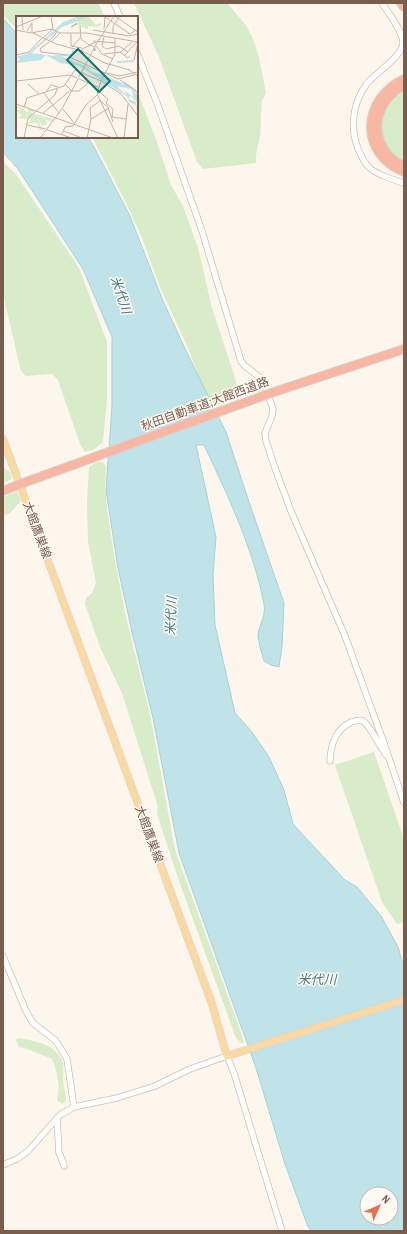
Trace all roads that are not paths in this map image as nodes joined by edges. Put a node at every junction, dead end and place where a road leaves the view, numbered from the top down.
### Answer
1 (114, 3) edge
2 (382, 3) edge
3 (402, 3) edge
4 (404, 7) edge
5 (120, 16) edge
6 (138, 55) edge
7 (404, 79) edge
8 (404, 85) edge
9 (404, 166) edge
10 (404, 172) edge
11 (404, 183) edge
12 (404, 349) edge
13 (3, 439) edge
14 (3, 490) edge
15 (390, 760) junction
16 (330, 761) dead end
17 (404, 803) edge
18 (3, 956) edge
19 (404, 1000) edge
20 (227, 1056) junction
21 (74, 1108) junction
22 (57, 1118) junction
23 (3, 1165) edge
24 (64, 1166) dead end
25 (282, 1231) edge

1 - 5 street
2 - 11 street
3 - 4 highway
6 - 15 street
7 - 10 highway
8 - 9 highway
12 - 14 highway, 秋田自動車道;大館西道路, bridge
13 - 20 main road, 大館鷹巣線
15 - 16 street
15 - 17 street
18 - 21 street
19 - 20 main road
20 - 21 street
20 - 25 street
21 - 22 street
22 - 23 street
22 - 24 street

